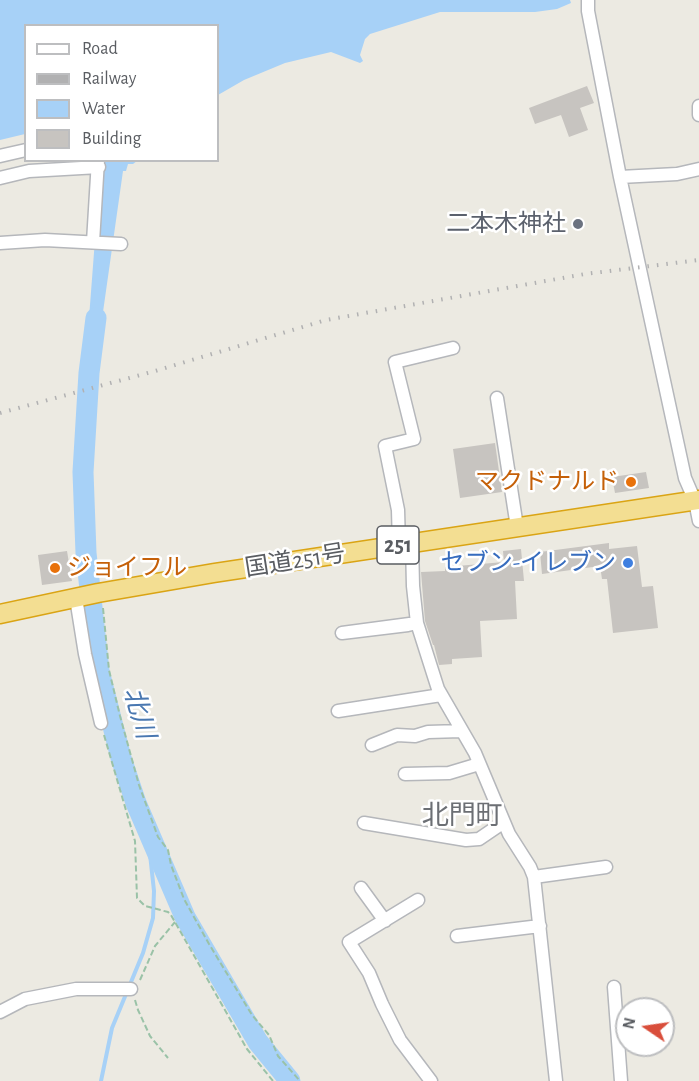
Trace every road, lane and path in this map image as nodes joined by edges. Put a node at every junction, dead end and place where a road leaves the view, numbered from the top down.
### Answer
1 (588, 0) edge
2 (699, 106) edge
3 (699, 115) edge
4 (24, 150) edge
5 (0, 156) edge
6 (99, 164) edge
7 (699, 169) edge
8 (620, 177) junction
9 (0, 178) edge
10 (94, 242) junction
11 (0, 243) edge
12 (121, 244) dead end
13 (453, 348) dead end
14 (497, 398) dead end
15 (698, 502) edge
16 (699, 521) edge
17 (517, 527) junction
18 (406, 544) junction
19 (89, 595) junction
20 (0, 614) edge
21 (417, 623) junction
22 (441, 695) junction
23 (338, 711) dead end
24 (101, 723) joint
25 (462, 731) junction
26 (372, 745) dead end
27 (479, 764) junction
28 (405, 774) dead end
29 (504, 822) junction
30 (364, 823) dead end
31 (606, 867) dead end
32 (534, 877) junction
33 (361, 888) dead end
34 (418, 900) dead end
35 (385, 921) junction
36 (175, 922) junction
37 (540, 926) junction
38 (457, 936) dead end
39 (614, 987) dead end
40 (132, 990) junction
41 (0, 1012) edge
42 (168, 1058) dead end
43 (273, 1081) edge
44 (300, 1081) edge
45 (431, 1081) edge
46 (556, 1081) edge
47 (621, 1081) edge

1 - 8 street
2 - 3 street
4 - 5 street
6 - 9 street
6 - 10 street
7 - 8 street
8 - 15 street
10 - 11 street
10 - 12 street
13 - 18 street
14 - 17 street
15 - 16 street
15 - 17 highway, 国道251号 / 251
17 - 18 highway, 国道251号 / 251
18 - 19 highway, 国道251号 / 251
18 - 21 street
19 - 20 highway, 国道251号 / 251
19 - 24 street
19 - 44 path
21 - 21 street
21 - 22 street
22 - 23 street
22 - 25 street
24 - 36 path
25 - 26 street
25 - 27 street
27 - 28 street
27 - 29 street
29 - 30 street
29 - 32 street
31 - 32 street
32 - 37 street
33 - 35 street
34 - 35 street
35 - 45 street
36 - 40 path
36 - 43 path
37 - 38 street
37 - 46 street
39 - 47 street
40 - 41 street
40 - 42 path

